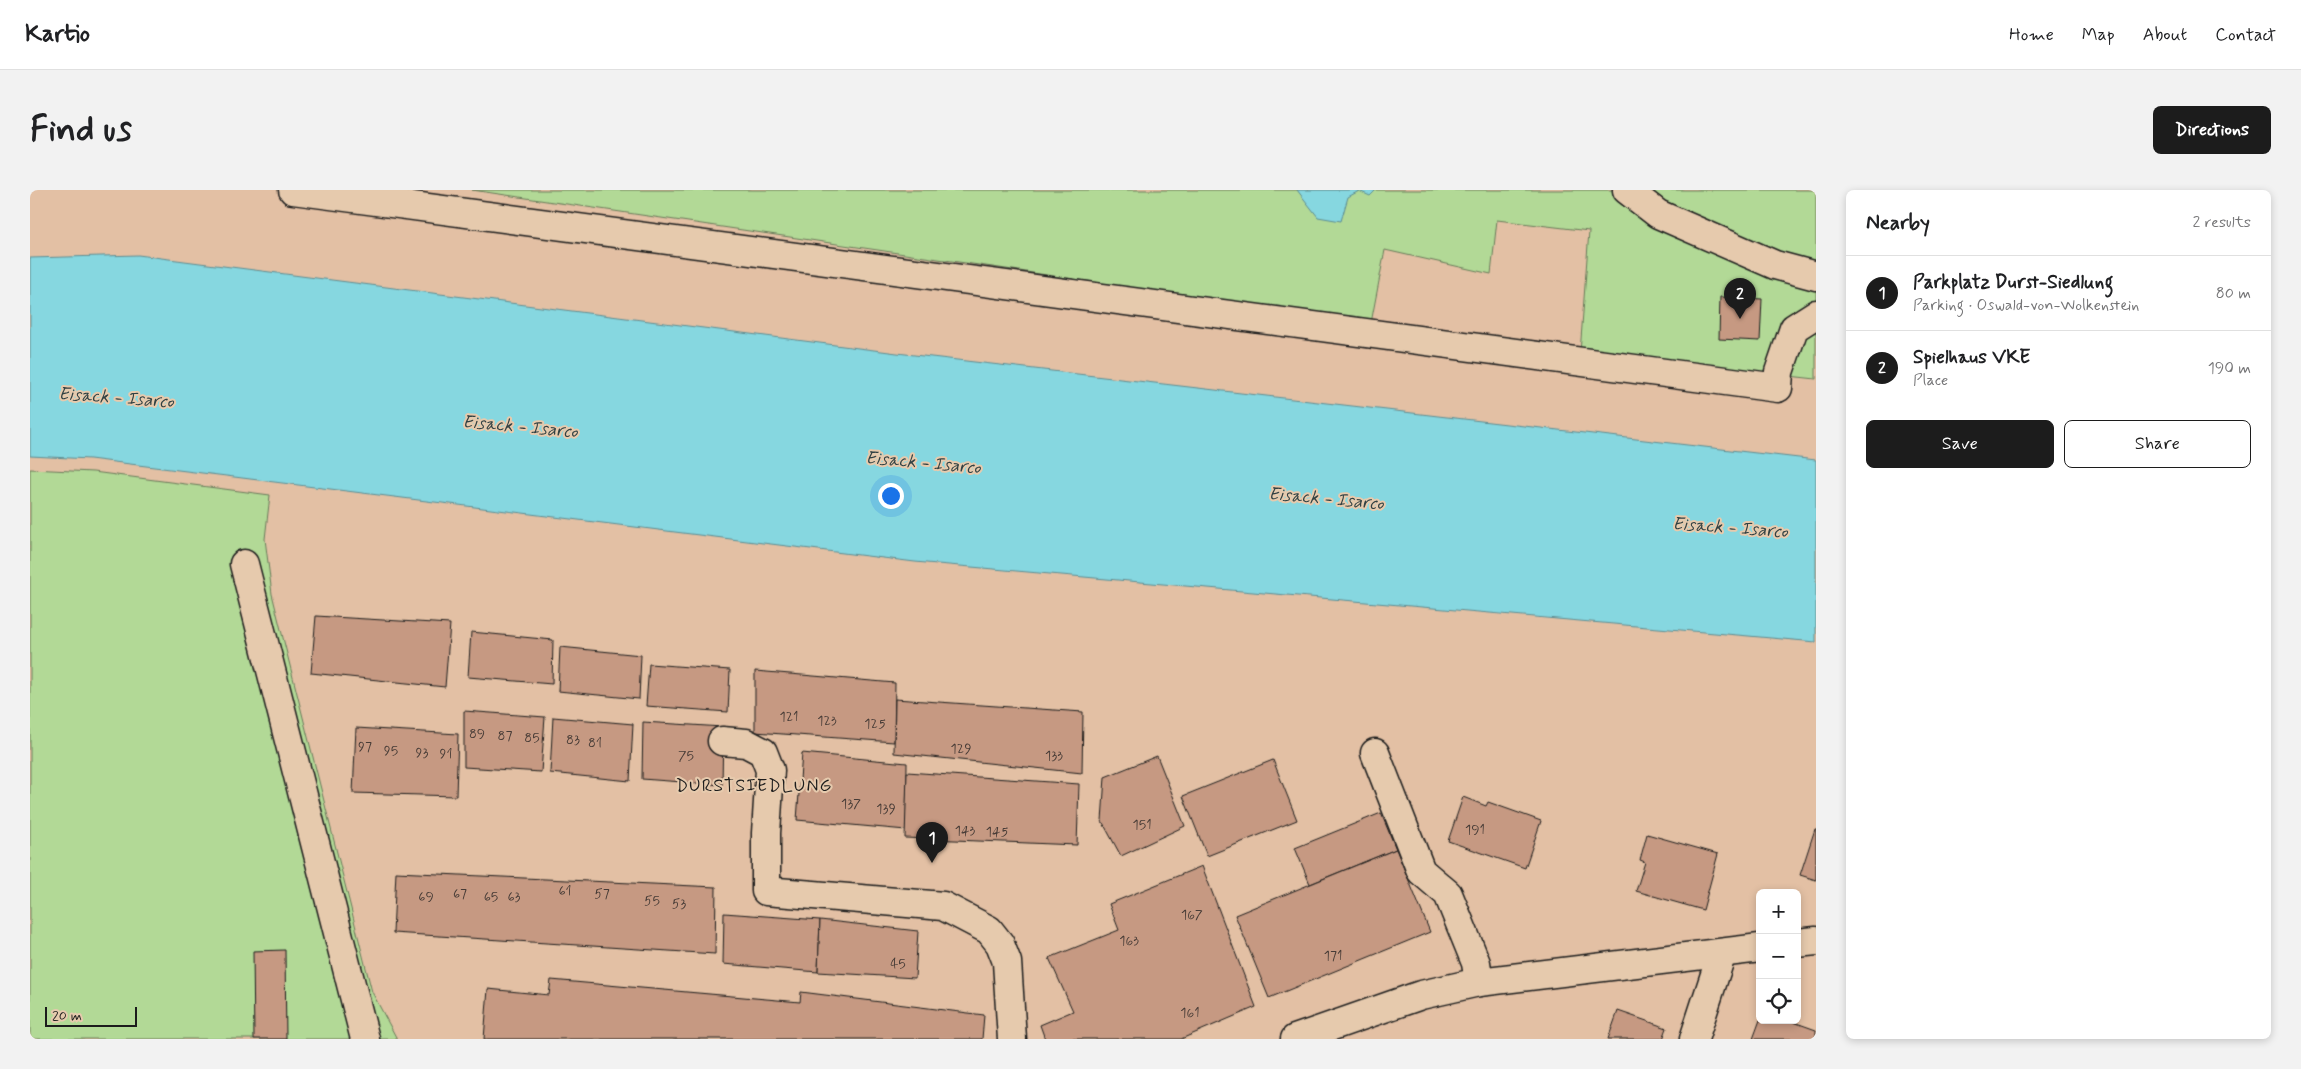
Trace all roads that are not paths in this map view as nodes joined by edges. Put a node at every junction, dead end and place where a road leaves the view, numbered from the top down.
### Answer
1 (293, 190) edge
2 (1627, 190) edge
3 (1816, 276) edge
4 (1816, 314) edge
5 (244, 564) dead end
6 (722, 741) dead end
7 (1375, 753) dead end
8 (1816, 941) edge
9 (1801, 943) edge
10 (1756, 949) edge
11 (1722, 953) junction
12 (1479, 982) junction
13 (365, 1039) edge
14 (1012, 1039) edge
15 (1295, 1039) edge
16 (1694, 1039) edge

1 - 4 street
2 - 3 street
5 - 13 street
6 - 14 street
7 - 12 street
8 - 9 street
10 - 11 street
11 - 12 street
11 - 16 street
12 - 15 street

